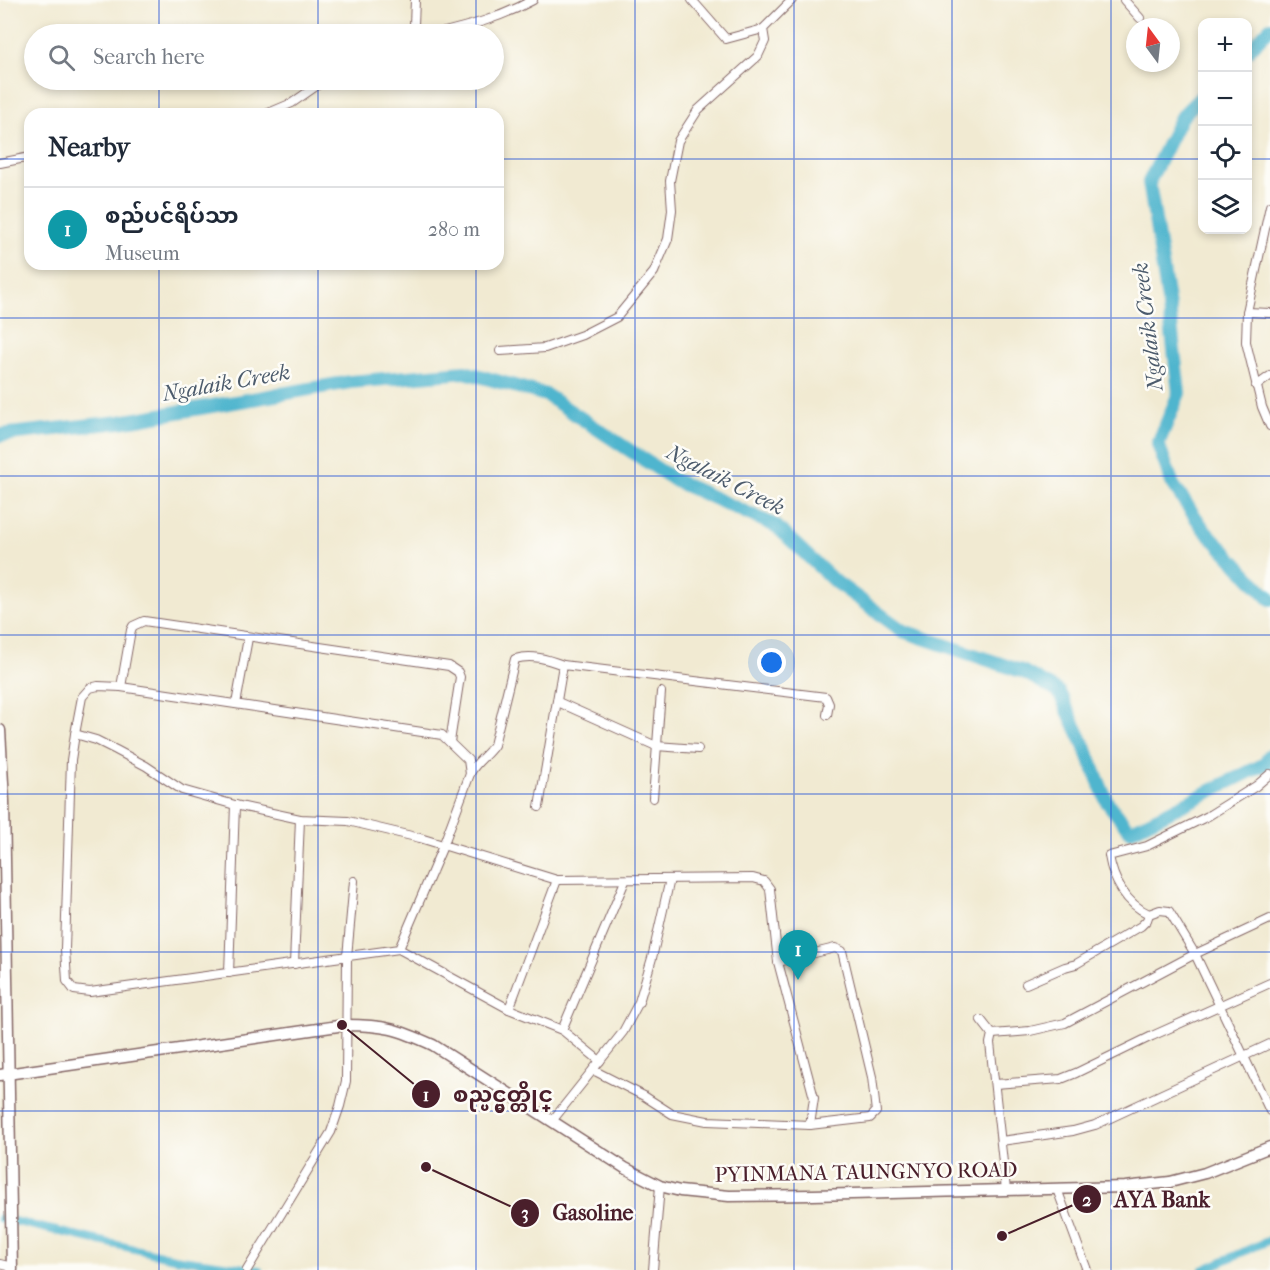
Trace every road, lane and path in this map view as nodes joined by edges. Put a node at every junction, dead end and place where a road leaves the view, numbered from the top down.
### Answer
1 (416, 0) edge
2 (533, 0) edge
3 (692, 0) edge
4 (792, 0) edge
5 (1124, 0) edge
6 (1140, 18) dead end
7 (414, 24) edge
8 (475, 24) edge
9 (763, 29) junction
10 (311, 90) edge
11 (280, 108) edge
12 (24, 158) edge
13 (0, 163) edge
14 (1270, 206) edge
15 (1268, 221) edge
16 (1247, 312) junction
17 (1270, 313) edge
18 (500, 351) dead end
19 (1270, 376) edge
20 (1256, 386) junction
21 (1270, 426) edge
22 (248, 638) junction
23 (563, 665) junction
24 (121, 687) junction
25 (662, 692) dead end
26 (558, 702) junction
27 (236, 704) junction
28 (827, 715) dead end
29 (0, 730) edge
30 (75, 734) junction
31 (450, 742) junction
32 (657, 747) junction
33 (698, 749) dead end
34 (470, 774) junction
35 (1270, 774) edge
36 (653, 798) dead end
37 (235, 805) junction
38 (539, 807) dead end
39 (300, 819) junction
40 (443, 846) junction
41 (670, 879) junction
42 (557, 880) junction
43 (624, 880) junction
44 (354, 881) dead end
45 (1149, 914) junction
46 (1270, 919) edge
47 (399, 949) junction
48 (1195, 954) junction
49 (347, 957) junction
50 (778, 962) junction
51 (294, 964) junction
52 (229, 973) junction
53 (1270, 983) edge
54 (1026, 984) dead end
55 (1220, 1006) junction
56 (509, 1009) junction
57 (981, 1020) dead end
58 (345, 1025) junction
59 (562, 1030) junction
60 (992, 1034) junction
61 (1270, 1044) edge
62 (1244, 1056) junction
63 (600, 1062) junction
64 (593, 1070) junction
65 (5, 1074) edge
66 (995, 1084) junction
67 (1270, 1111) edge
68 (552, 1121) junction
69 (810, 1125) junction
70 (1001, 1141) junction
71 (1270, 1146) edge
72 (660, 1186) junction
73 (1057, 1189) junction
74 (1006, 1190) junction
75 (0, 1264) edge
76 (12, 1268) edge
77 (247, 1270) edge
78 (653, 1270) edge
79 (1087, 1270) edge

1 - 7 street
2 - 8 street
3 - 9 street
4 - 9 street
5 - 6 street
9 - 18 street
10 - 11 street
12 - 13 street
14 - 15 street
15 - 16 street
16 - 17 street
16 - 20 street
19 - 20 street
20 - 21 street
22 - 24 street
22 - 27 street
22 - 31 street
23 - 26 street
23 - 28 street
23 - 34 street
24 - 27 street
24 - 30 street
25 - 32 street
26 - 32 street
26 - 38 street
27 - 31 street
29 - 65 main road
30 - 37 street
30 - 52 street
31 - 34 street
32 - 33 street
32 - 36 street
34 - 40 street
35 - 45 street
37 - 39 street
37 - 52 street
39 - 40 street
39 - 51 street
40 - 42 street
40 - 47 street
41 - 43 street
41 - 50 street
41 - 63 street
42 - 43 street
42 - 56 street
43 - 59 street
44 - 49 street
45 - 48 street
45 - 54 street
46 - 48 street
47 - 49 street
47 - 56 street
48 - 55 street
48 - 60 street
49 - 51 street
49 - 58 street
50 - 69 street
50 - 69 street
51 - 52 street
53 - 55 street
55 - 62 street
55 - 66 street
56 - 59 street
57 - 60 street
58 - 65 main road, PYINMANA TAUNGNYO ROAD
58 - 68 main road, PYINMANA TAUNGNYO ROAD
58 - 77 street
59 - 63 street
60 - 66 street
61 - 62 street
62 - 67 street
62 - 70 street
63 - 64 street
64 - 68 street
64 - 69 street
65 - 76 main road
66 - 70 street
68 - 72 main road, PYINMANA TAUNGNYO ROAD
70 - 74 street
71 - 73 main road, PYINMANA TAUNGNYO ROAD
72 - 74 main road, PYINMANA TAUNGNYO ROAD
72 - 78 street
73 - 74 main road, PYINMANA TAUNGNYO ROAD
73 - 79 street
75 - 76 street

